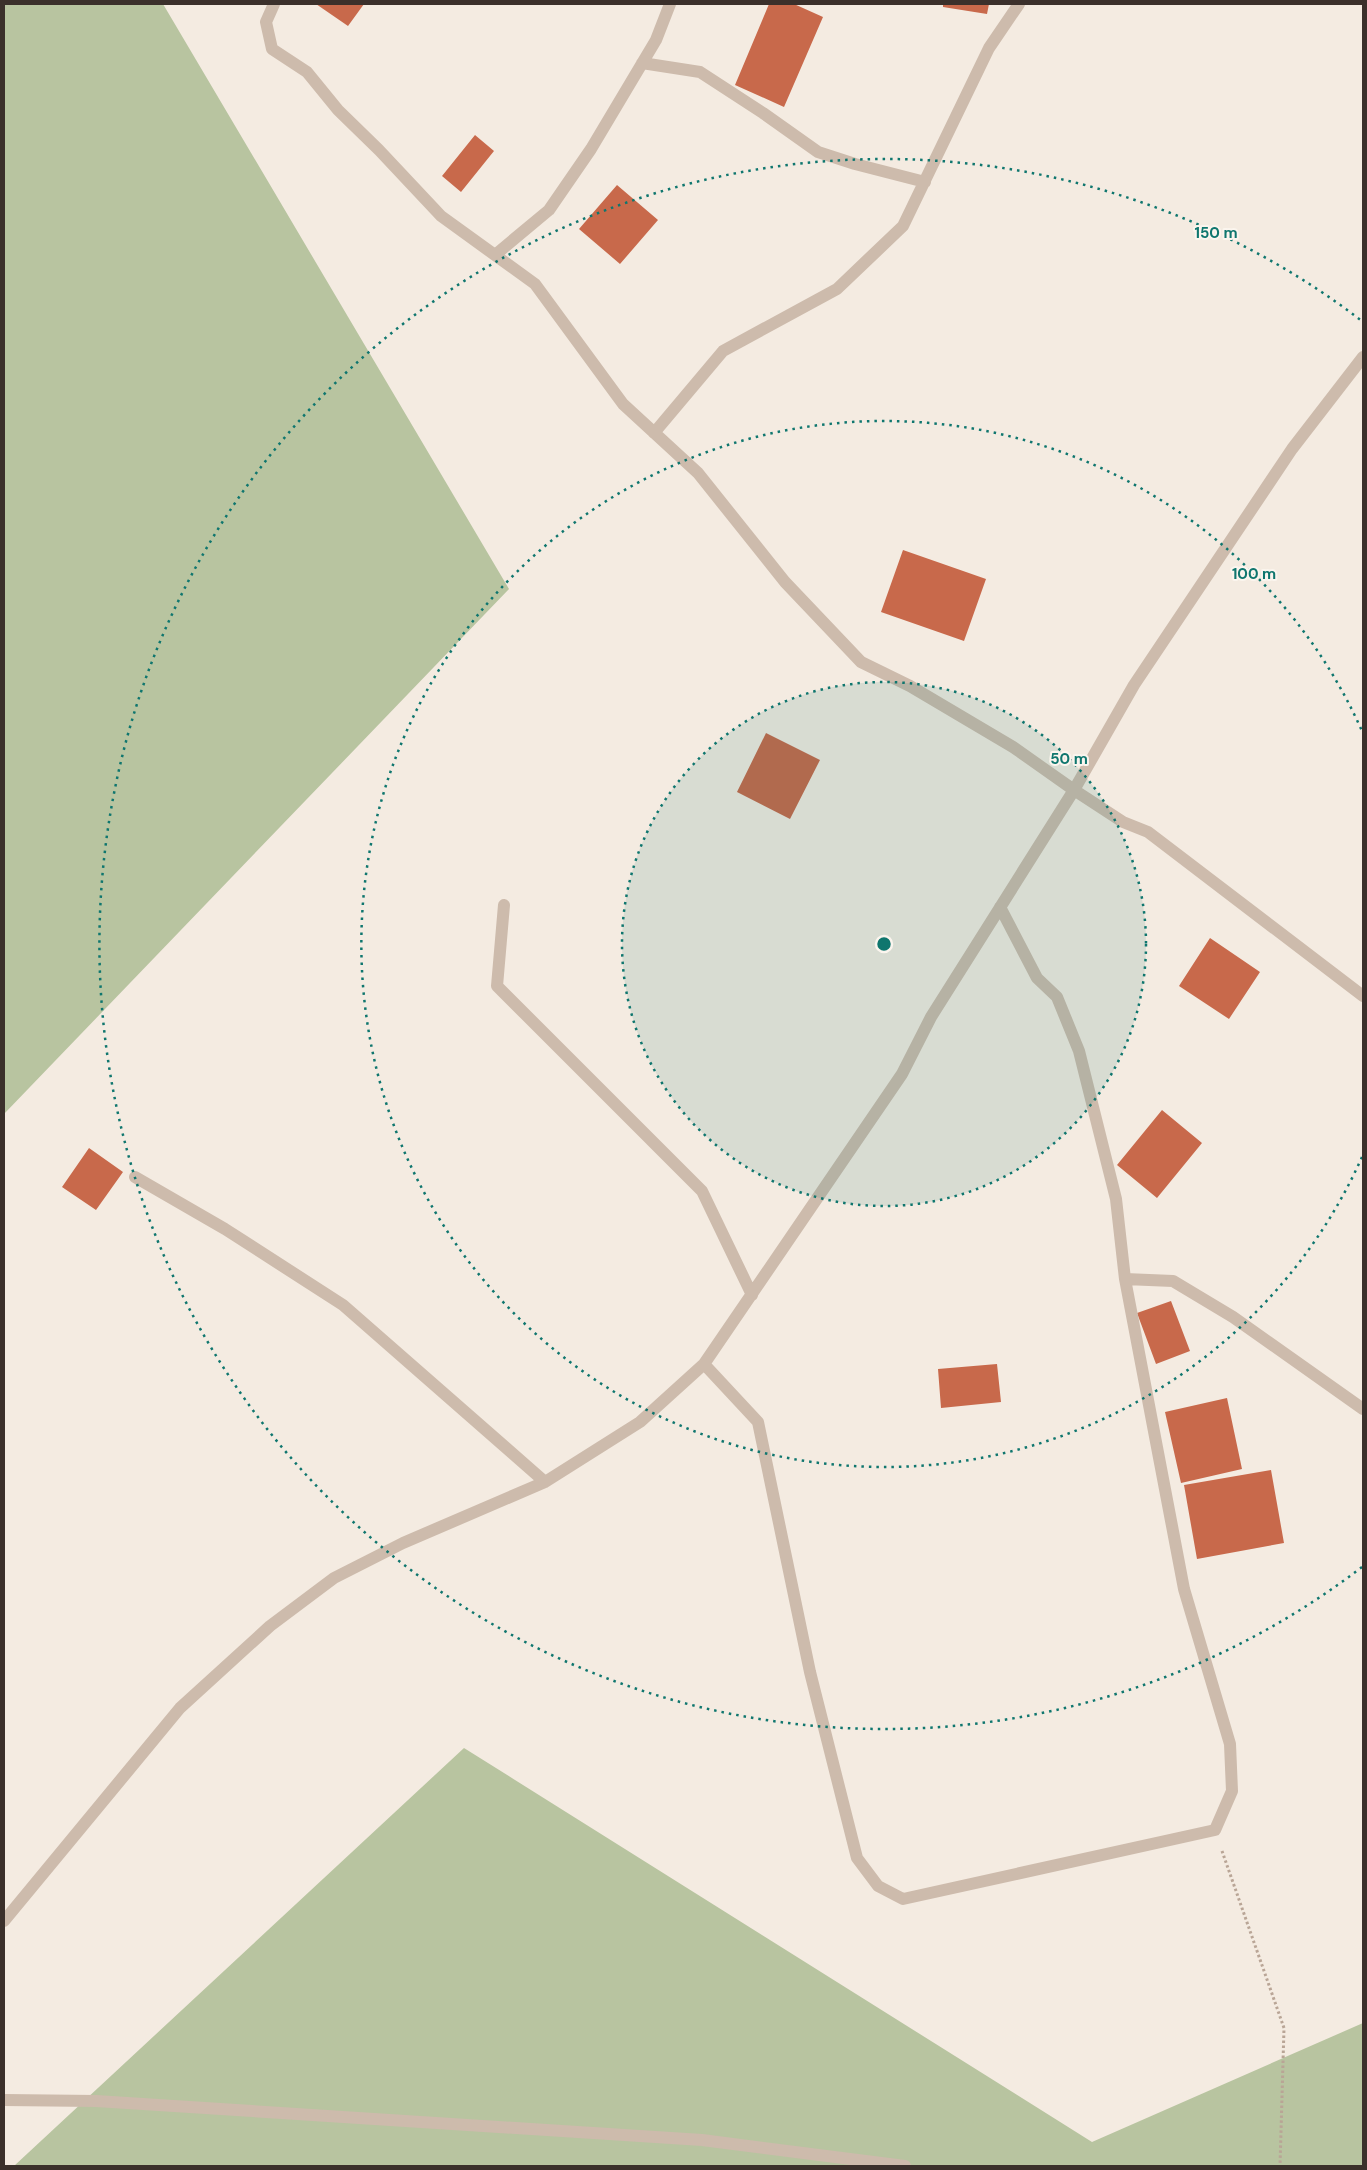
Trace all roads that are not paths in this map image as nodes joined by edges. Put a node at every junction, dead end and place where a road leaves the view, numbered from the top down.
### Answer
1 (274, 4) edge
2 (670, 4) edge
3 (1019, 4) edge
4 (642, 63) junction
5 (925, 182) junction
6 (495, 254) junction
7 (1363, 357) edge
8 (654, 433) junction
9 (1074, 790) junction
10 (504, 905) dead end
11 (1000, 907) junction
12 (1363, 996) edge
13 (135, 1177) dead end
14 (1125, 1279) junction
15 (752, 1295) junction
16 (704, 1364) junction
17 (1363, 1409) edge
18 (545, 1482) junction
19 (8, 1904) edge
20 (4, 1920) edge
21 (4, 2100) edge
22 (905, 2166) edge

1 - 6 street
2 - 4 street
3 - 5 street
4 - 5 street
4 - 6 street
5 - 8 street
6 - 8 street
7 - 9 street
8 - 9 street
9 - 11 street
9 - 12 street
10 - 15 street
11 - 14 street
11 - 15 street
13 - 18 street
14 - 16 street
14 - 17 street
15 - 16 street
16 - 18 street
18 - 19 street
19 - 20 street
21 - 22 street

